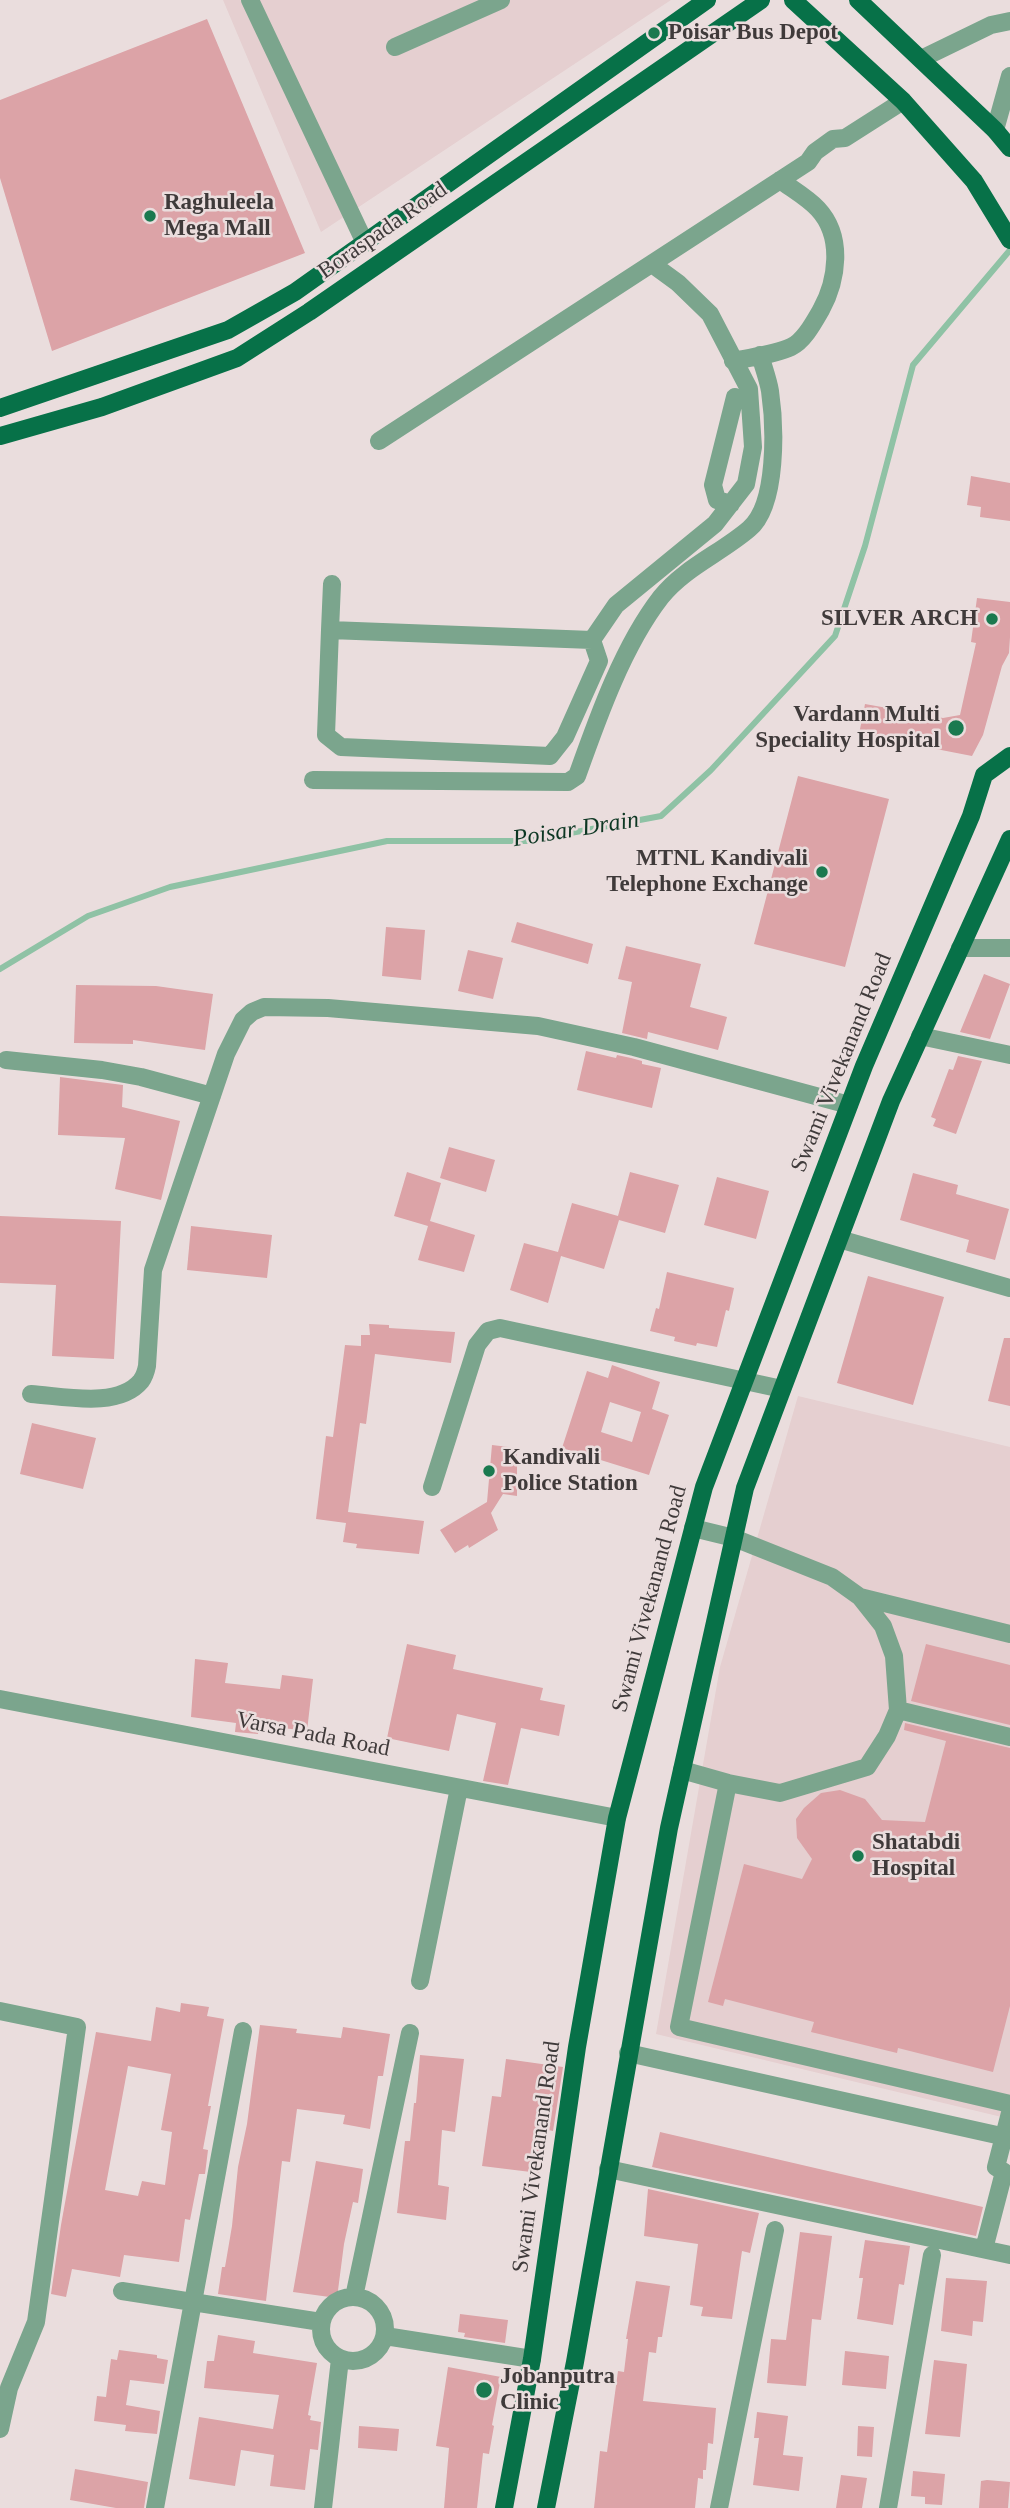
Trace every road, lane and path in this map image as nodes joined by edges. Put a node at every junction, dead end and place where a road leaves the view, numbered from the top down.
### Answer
1 (250, 0) edge
2 (501, 0) edge
3 (707, 0) edge
4 (761, 0) edge
5 (793, 0) edge
6 (858, 0) edge
7 (1010, 21) edge
8 (395, 47) dead end
9 (921, 59) junction
10 (1010, 76) edge
11 (903, 101) junction
12 (995, 130) junction
13 (1010, 148) edge
14 (780, 180) junction
15 (1010, 240) edge
16 (365, 243) junction
17 (652, 264) junction
18 (760, 355) junction
19 (733, 361) junction
20 (735, 397) dead end
21 (0, 408) edge
22 (0, 436) edge
23 (379, 441) dead end
24 (731, 504) junction
25 (332, 584) dead end
26 (330, 630) junction
27 (592, 640) junction
28 (1010, 755) edge
29 (313, 780) dead end
30 (1010, 839) edge
31 (960, 948) junction
32 (1010, 948) edge
33 (920, 1036) junction
34 (1010, 1055) edge
35 (6, 1060) dead end
36 (212, 1096) junction
37 (849, 1105) junction
38 (839, 1238) junction
39 (1010, 1288) edge
40 (745, 1379) junction
41 (782, 1389) junction
42 (31, 1394) dead end
43 (432, 1487) dead end
44 (693, 1528) junction
45 (734, 1538) junction
46 (860, 1597) junction
47 (1010, 1634) edge
48 (0, 1699) edge
49 (898, 1710) junction
50 (1010, 1737) edge
51 (682, 1770) junction
52 (728, 1783) junction
53 (459, 1788) junction
54 (617, 1818) junction
55 (420, 1981) dead end
56 (0, 2011) edge
57 (243, 2031) dead end
58 (410, 2032) dead end
59 (628, 2053) junction
60 (1010, 2104) edge
61 (1010, 2113) edge
62 (1008, 2142) edge
63 (608, 2169) junction
64 (1007, 2173) edge
65 (775, 2230) dead end
66 (984, 2249) junction
67 (932, 2255) dead end
68 (1010, 2255) edge
69 (122, 2291) dead end
70 (354, 2297) junction
71 (193, 2302) junction
72 (321, 2322) junction
73 (385, 2336) junction
74 (340, 2359) junction
75 (532, 2359) junction
76 (5, 2387) edge
77 (0, 2429) edge
78 (155, 2508) edge
79 (323, 2508) edge
80 (504, 2508) edge
81 (546, 2508) edge
82 (719, 2508) edge
83 (888, 2508) edge

1 - 16 street
2 - 8 street
3 - 16 main road, Boraspada Road
4 - 22 main road, Boraspada Road
5 - 11 main road
6 - 9 main road
7 - 9 street
9 - 12 main road
10 - 12 street
11 - 14 street
11 - 15 main road
12 - 13 main road
14 - 17 street
14 - 18 street
16 - 21 main road, Boraspada Road
17 - 19 street
17 - 23 street
18 - 19 street
18 - 29 street
19 - 24 street
20 - 24 street
24 - 27 street
25 - 26 street
26 - 27 street
26 - 27 street
28 - 37 main road, Swami Vivekanand Road
30 - 31 main road
31 - 32 street
31 - 33 main road
33 - 34 street
33 - 38 main road
35 - 36 street
36 - 37 street
36 - 42 street
37 - 40 main road, Swami Vivekanand Road
38 - 39 street
38 - 41 main road
40 - 41 street
40 - 43 street
40 - 44 main road, Swami Vivekanand Road
41 - 45 main road
44 - 45 street
44 - 54 main road, Swami Vivekanand Road
45 - 46 street
45 - 51 main road
46 - 47 street
46 - 49 street
48 - 53 street, Varsa Pada Road
49 - 50 street
49 - 52 street
51 - 52 street
51 - 59 main road
52 - 60 street
53 - 54 street, Varsa Pada Road
53 - 55 street
54 - 75 main road, Swami Vivekanand Road
56 - 76 street
57 - 71 street
58 - 70 street
59 - 62 street
59 - 63 main road
61 - 62 street
62 - 64 street
63 - 66 street
63 - 81 main road
64 - 66 street
65 - 82 street
66 - 68 street
67 - 83 street
69 - 71 street
70 - 72 street
70 - 73 street
71 - 72 street
71 - 78 street
72 - 74 street
73 - 74 street
73 - 75 street
74 - 79 street
75 - 80 main road, Swami Vivekanand Road
76 - 77 street

